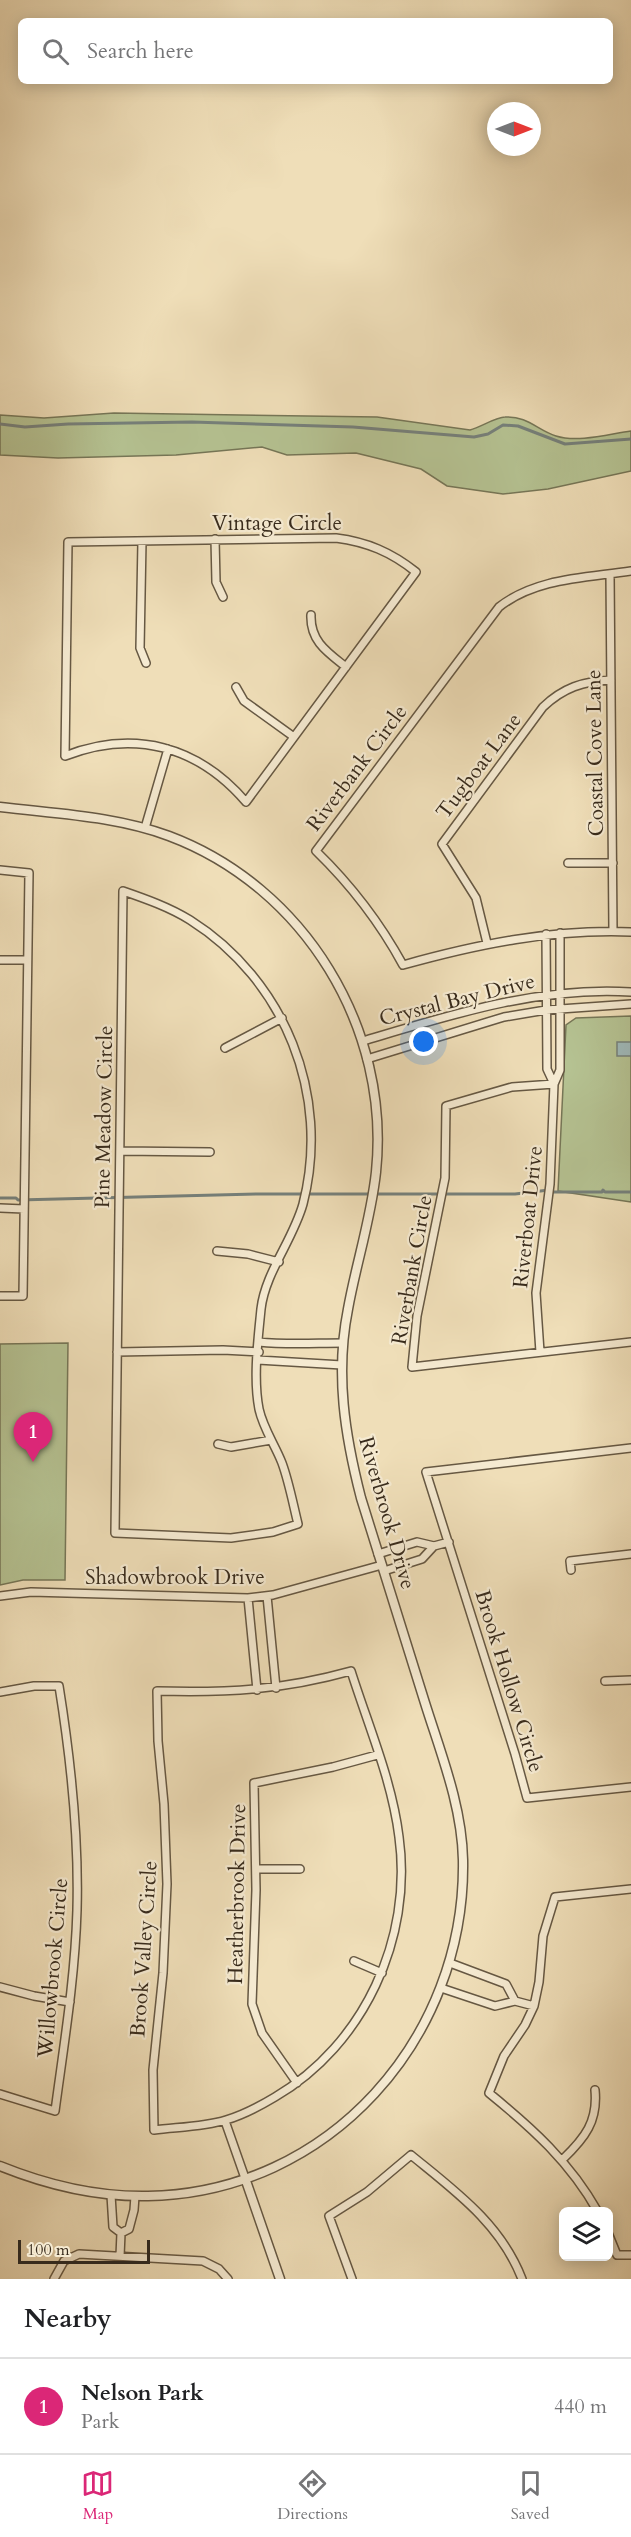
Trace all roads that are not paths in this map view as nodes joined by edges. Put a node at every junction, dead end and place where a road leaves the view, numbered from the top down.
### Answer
1 (215, 540) junction
2 (142, 541) junction
3 (631, 571) edge
4 (610, 574) junction
5 (223, 597) dead end
6 (311, 615) dead end
7 (146, 663) dead end
8 (346, 667) junction
9 (611, 680) junction
10 (236, 687) dead end
11 (294, 737) junction
12 (168, 749) junction
13 (0, 807) edge
14 (145, 828) junction
15 (568, 863) dead end
16 (613, 863) junction
17 (0, 870) edge
18 (614, 931) junction
19 (631, 932) edge
20 (560, 933) junction
21 (546, 934) junction
22 (487, 943) junction
23 (0, 960) edge
24 (27, 960) junction
25 (631, 992) edge
26 (560, 994) junction
27 (546, 995) junction
28 (631, 1004) edge
29 (546, 1010) junction
30 (560, 1010) junction
31 (282, 1018) junction
32 (363, 1041) junction
33 (225, 1048) dead end
34 (368, 1059) junction
35 (554, 1084) junction
36 (120, 1151) junction
37 (210, 1152) dead end
38 (0, 1208) edge
39 (24, 1209) junction
40 (217, 1251) dead end
41 (279, 1262) junction
42 (0, 1296) edge
43 (259, 1342) junction
44 (631, 1342) edge
45 (343, 1343) junction
46 (285, 1345) junction
47 (117, 1352) junction
48 (540, 1352) junction
49 (258, 1356) junction
50 (283, 1361) junction
51 (342, 1365) junction
52 (271, 1440) junction
53 (218, 1444) dead end
54 (631, 1448) edge
55 (449, 1542) junction
56 (434, 1546) junction
57 (378, 1554) junction
58 (631, 1554) edge
59 (383, 1568) junction
60 (571, 1570) dead end
61 (0, 1596) edge
62 (267, 1596) junction
63 (249, 1598) junction
64 (631, 1680) edge
65 (605, 1681) dead end
66 (276, 1688) junction
67 (257, 1690) junction
68 (0, 1692) edge
69 (377, 1755) junction
70 (631, 1787) edge
71 (256, 1869) junction
72 (300, 1869) dead end
73 (631, 1889) edge
74 (354, 1961) dead end
75 (450, 1963) junction
76 (382, 1973) junction
77 (0, 1987) edge
78 (441, 1988) junction
79 (515, 2001) junction
80 (70, 2002) junction
81 (534, 2006) junction
82 (297, 2083) junction
83 (595, 2090) dead end
84 (0, 2094) edge
85 (225, 2121) junction
86 (563, 2159) junction
87 (0, 2166) edge
88 (245, 2178) junction
89 (111, 2195) junction
90 (135, 2196) junction
91 (595, 2207) edge
92 (121, 2233) junction
93 (613, 2244) edge
94 (631, 2255) edge
95 (120, 2256) junction
96 (54, 2279) edge
97 (228, 2279) edge
98 (280, 2279) edge
99 (352, 2279) edge
100 (522, 2279) edge

1 - 2 street, Vintage Circle
1 - 5 street
1 - 8 street, Vintage Circle
2 - 7 street
2 - 12 street, Vintage Circle
3 - 4 street, Riverbank Circle
4 - 9 street, Coastal Cove Lane
4 - 22 street, Riverbank Circle
6 - 8 street
8 - 11 street, Vintage Circle
9 - 16 street, Coastal Cove Lane
9 - 22 street, Tugboat Lane
10 - 11 street
11 - 12 street, Vintage Circle
12 - 14 street
13 - 14 street, Riverbrook Drive
14 - 32 street, Riverbrook Drive
15 - 16 street
16 - 18 street, Coastal Cove Lane
17 - 24 street
18 - 19 street, Riverbank Circle
18 - 20 street, Riverbank Circle
20 - 21 street, Riverbank Circle
20 - 26 street
21 - 22 street, Riverbank Circle
21 - 27 street
23 - 24 street
24 - 39 street
25 - 26 street, Crystal Bay Drive
26 - 27 street, Crystal Bay Drive
26 - 30 street
27 - 29 street
27 - 32 street, Crystal Bay Drive
28 - 30 street, Crystal Bay Drive
29 - 30 street, Crystal Bay Drive
29 - 34 street, Crystal Bay Drive
29 - 35 street
30 - 35 street
31 - 33 street
31 - 36 street, Pine Meadow Circle
31 - 41 street, Pine Meadow Circle
32 - 34 street, Riverbrook Drive
34 - 45 street, Riverbrook Drive
35 - 48 street, Riverboat Drive
35 - 48 street, Riverbank Circle
36 - 37 street
36 - 47 street, Pine Meadow Circle
38 - 39 street
39 - 42 street
40 - 41 street
41 - 43 street, Pine Meadow Circle
43 - 46 street
43 - 49 street, Pine Meadow Circle
44 - 48 street, Riverbank Circle
45 - 46 street
45 - 51 street, Riverbrook Drive
46 - 50 street
47 - 49 street
47 - 52 street, Pine Meadow Circle
49 - 50 street
49 - 52 street, Pine Meadow Circle
50 - 51 street
51 - 57 street, Riverbrook Drive
52 - 53 street
54 - 55 street, Brook Hollow Circle
55 - 56 street
55 - 70 street, Brook Hollow Circle
56 - 57 street
56 - 59 street
57 - 59 street, Riverbrook Drive
58 - 60 street
59 - 62 street, Shadowbrook Drive
59 - 75 street, Riverbrook Drive
61 - 63 street, Shadowbrook Drive
62 - 63 street, Shadowbrook Drive
62 - 66 street
63 - 67 street
64 - 65 street
66 - 67 street, Brook Valley Circle
66 - 69 street, Brook Valley Circle
67 - 85 street, Brook Valley Circle
68 - 80 street, Willowbrook Circle
69 - 71 street, Heatherbrook Drive
69 - 76 street, Brook Valley Circle
71 - 72 street
71 - 82 street, Heatherbrook Drive
73 - 81 street
74 - 76 street
75 - 78 street, Riverbrook Drive
75 - 79 street
76 - 82 street, Brook Valley Circle
77 - 80 street
78 - 79 street
78 - 88 street, Riverbrook Drive
79 - 81 street
80 - 84 street, Willowbrook Circle
81 - 86 street
82 - 85 street, Brook Valley Circle
83 - 86 street
85 - 88 street
86 - 91 street
87 - 89 street, Riverbrook Drive
88 - 90 street, Riverbrook Drive
88 - 98 street
89 - 90 street, Riverbrook Drive
89 - 92 street
90 - 92 street
92 - 95 street
93 - 94 street
95 - 96 street
95 - 97 street
99 - 100 street

